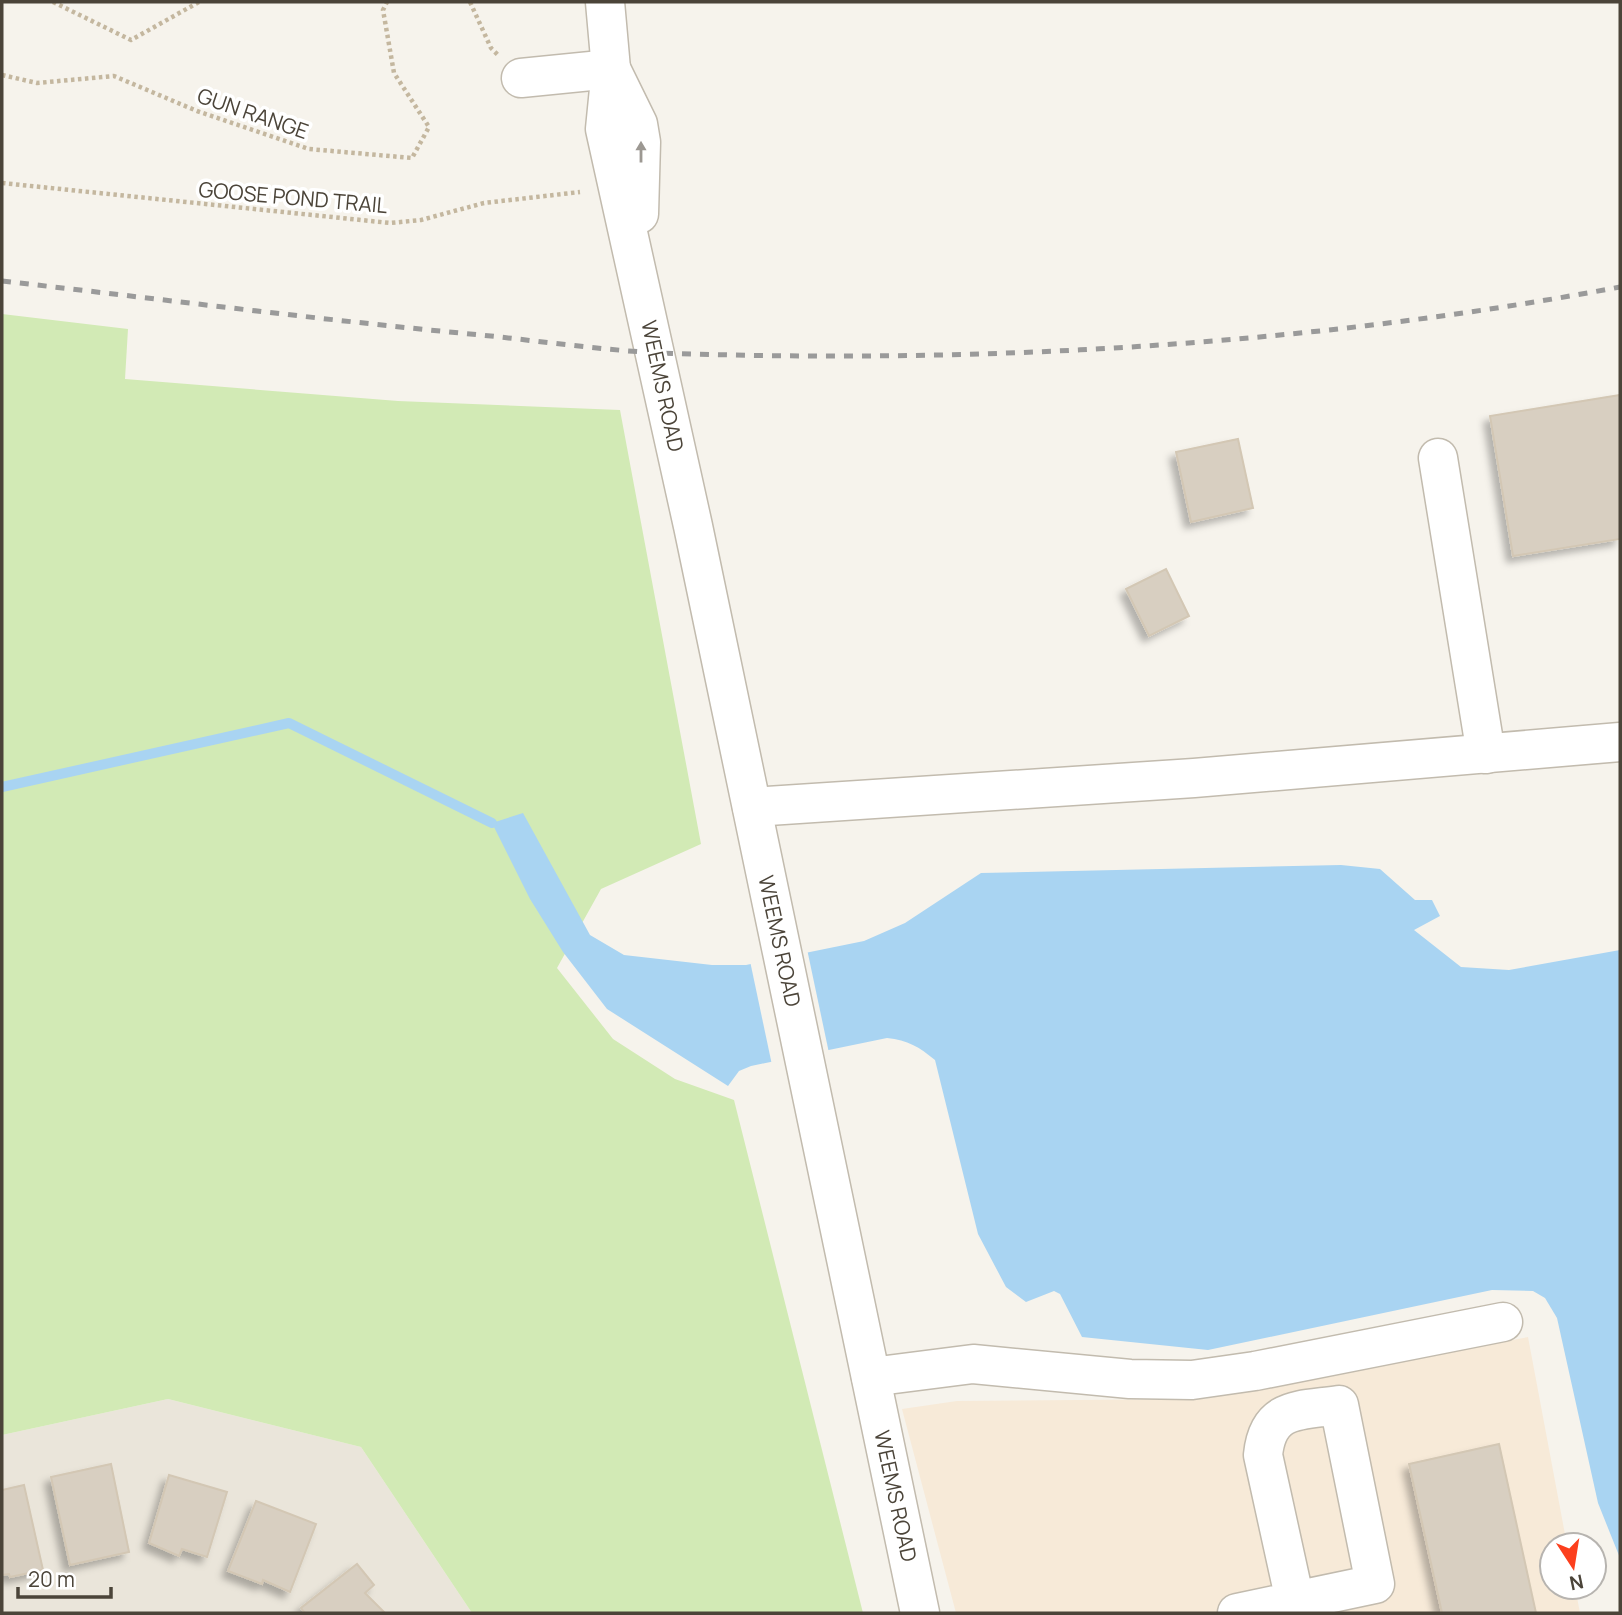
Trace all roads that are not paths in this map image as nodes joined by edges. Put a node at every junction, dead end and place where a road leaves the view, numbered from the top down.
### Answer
1 (605, 2) edge
2 (611, 69) junction
3 (521, 78) road end
4 (1438, 458) dead end
5 (1620, 743) edge
6 (1486, 754) junction
7 (752, 807) junction
8 (1503, 1322) dead end
9 (871, 1377) junction
10 (1295, 1601) junction
11 (920, 1613) edge
12 (1237, 1613) edge

1 - 2 street, WEEMS ROAD
2 - 3 street
2 - 7 street, WEEMS ROAD
4 - 6 street
5 - 6 street
6 - 7 street
7 - 9 street, WEEMS ROAD
8 - 9 street
9 - 11 street, WEEMS ROAD
10 - 10 street
10 - 12 street

